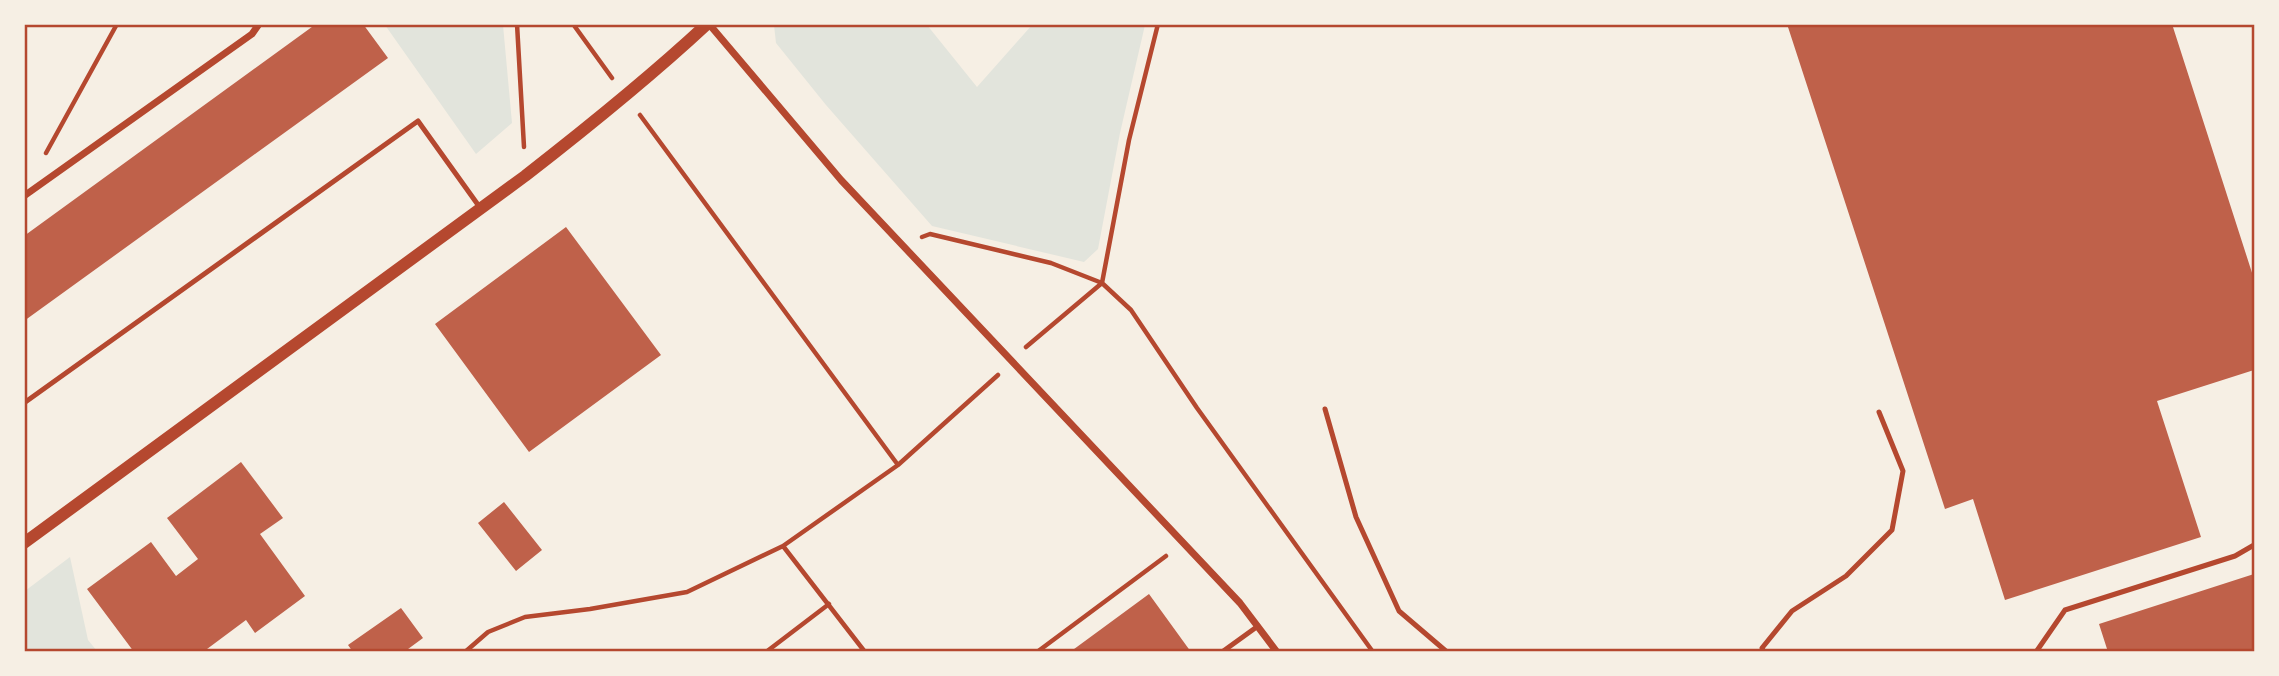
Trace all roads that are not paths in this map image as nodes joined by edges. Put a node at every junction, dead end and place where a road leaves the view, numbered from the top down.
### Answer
1 (259, 24) edge
2 (708, 24) edge
3 (24, 197) edge
4 (481, 209) junction
5 (24, 403) edge
6 (1325, 409) dead end
7 (1879, 412) dead end
8 (24, 543) edge
9 (2255, 545) edge
10 (1258, 626) junction
11 (1763, 650) edge
12 (1222, 652) edge
13 (1277, 652) edge
14 (1447, 652) edge
15 (1755, 652) edge
16 (2036, 652) edge

1 - 3 street
2 - 4 street
2 - 10 street
4 - 5 lane
4 - 8 street
6 - 14 lane
7 - 11 lane
9 - 16 lane
10 - 12 lane
10 - 13 street
11 - 15 lane

